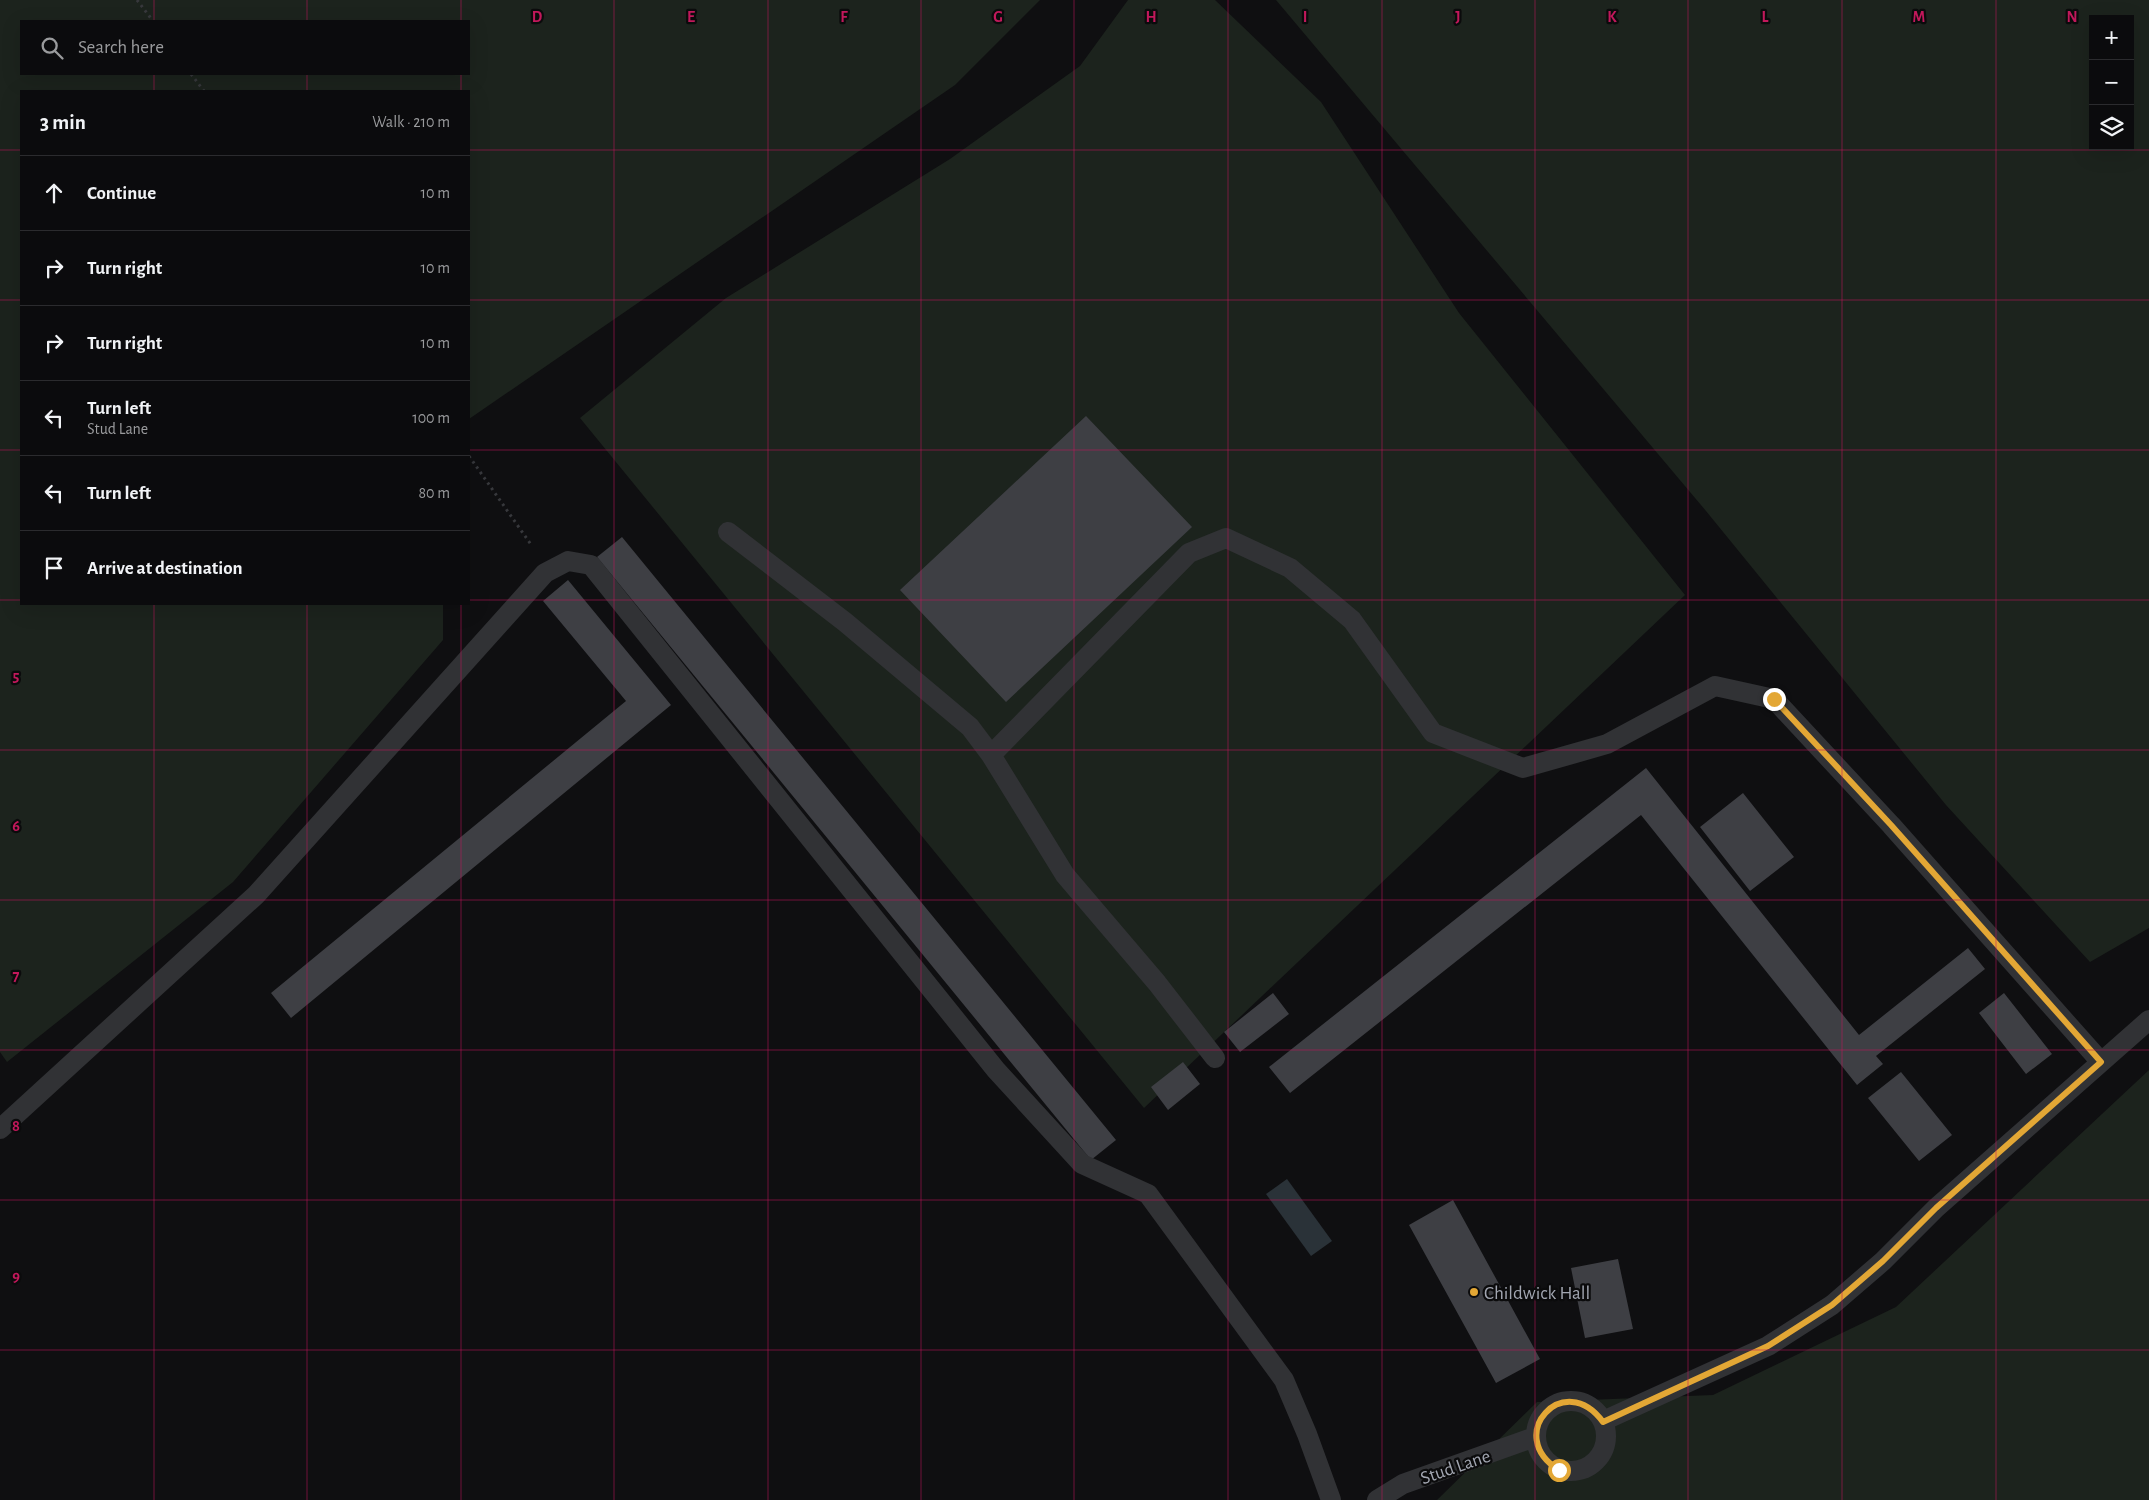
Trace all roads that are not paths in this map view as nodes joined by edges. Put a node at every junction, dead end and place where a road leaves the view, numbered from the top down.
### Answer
1 (728, 532) dead end
2 (991, 755) junction
3 (2149, 1020) edge
4 (1215, 1058) dead end
5 (2101, 1062) junction
6 (0, 1129) edge
7 (1603, 1422) junction
8 (1535, 1438) junction
9 (1331, 1500) edge
10 (1377, 1500) edge

1 - 2 lane
2 - 4 lane
2 - 5 lane
3 - 5 lane
5 - 7 lane
6 - 9 lane
7 - 8 lane
7 - 8 lane
8 - 10 lane, Stud Lane

